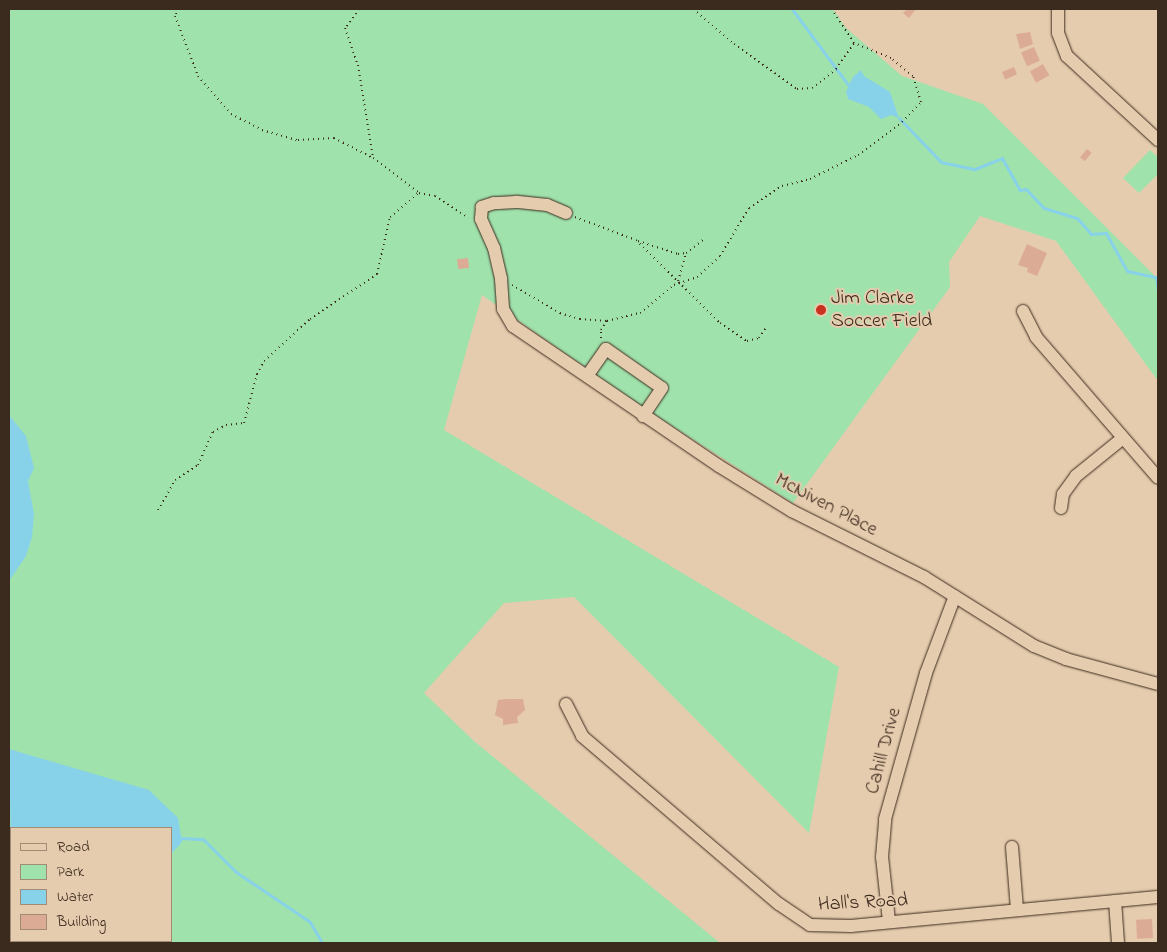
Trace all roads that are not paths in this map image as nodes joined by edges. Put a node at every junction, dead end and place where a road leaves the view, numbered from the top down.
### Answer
1 (1058, 9) edge
2 (1158, 140) edge
3 (566, 213) road end
4 (1023, 311) dead end
5 (586, 376) junction
6 (643, 416) junction
7 (1123, 438) junction
8 (1157, 475) edge
9 (1061, 508) dead end
10 (955, 596) junction
11 (1158, 684) edge
12 (566, 704) dead end
13 (1012, 847) dead end
14 (1158, 897) edge
15 (1114, 901) junction
16 (1017, 909) junction
17 (889, 922) junction
18 (1118, 943) edge

1 - 2 street
3 - 5 street, McNiven Place
4 - 7 street
5 - 6 street, McNiven Place
5 - 6 street
6 - 10 street, McNiven Place
7 - 8 street
7 - 9 street
10 - 11 street, McNiven Place
10 - 17 street, Cahill Drive
12 - 17 street, Hall's Road
13 - 16 street
14 - 15 street, Hall's Road
15 - 16 street, Hall's Road
15 - 18 street
16 - 17 street, Hall's Road

